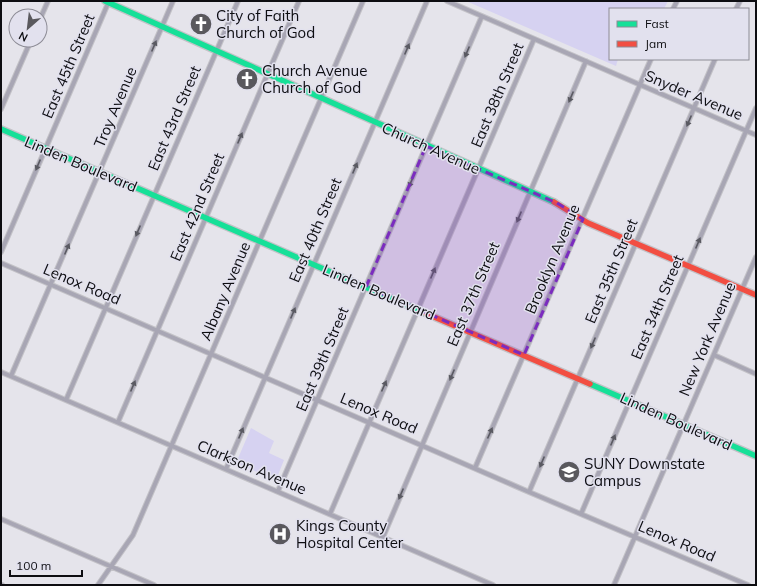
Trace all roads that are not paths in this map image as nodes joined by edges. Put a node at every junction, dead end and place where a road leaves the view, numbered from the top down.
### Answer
1 (174, 1) edge
2 (238, 1) edge
3 (299, 1) edge
4 (363, 1) edge
5 (427, 1) edge
6 (447, 1) edge
7 (108, 2) edge
8 (482, 16) junction
9 (162, 27) junction
10 (534, 39) junction
11 (28, 48) edge
12 (216, 51) junction
13 (651, 60) edge
14 (715, 60) edge
15 (586, 61) junction
16 (267, 75) junction
17 (640, 85) junction
18 (321, 99) junction
19 (695, 108) junction
20 (756, 108) edge
21 (1, 109) edge
22 (375, 123) junction
23 (1, 129) edge
24 (746, 130) junction
25 (756, 135) edge
26 (426, 146) junction
27 (46, 148) junction
28 (478, 168) junction
29 (100, 172) junction
30 (530, 191) junction
31 (154, 195) junction
32 (206, 218) junction
33 (582, 219) junction
34 (260, 241) junction
35 (636, 244) junction
36 (1, 252) edge
37 (756, 257) edge
38 (1, 263) edge
39 (314, 264) junction
40 (688, 265) junction
41 (51, 284) junction
42 (366, 287) junction
43 (742, 289) junction
44 (756, 295) edge
45 (105, 307) junction
46 (418, 309) junction
47 (157, 330) junction
48 (470, 331) junction
49 (211, 354) junction
50 (524, 355) junction
51 (714, 355) junction
52 (1, 372) edge
53 (756, 374) edge
54 (11, 376) junction
55 (265, 377) junction
56 (578, 378) junction
57 (317, 399) junction
58 (66, 400) junction
59 (630, 401) junction
60 (118, 422) junction
61 (369, 422) junction
62 (684, 424) junction
63 (422, 445) junction
64 (172, 446) junction
65 (756, 456) edge
66 (475, 468) junction
67 (226, 469) junction
68 (278, 491) junction
69 (529, 492) junction
70 (330, 514) junction
71 (581, 514) junction
72 (1, 519) edge
73 (383, 537) junction
74 (635, 537) junction
75 (111, 566) junction
76 (98, 585) edge
77 (154, 585) edge
78 (493, 585) edge
79 (614, 585) edge
80 (748, 585) edge

1 - 9 street, Troy Avenue
2 - 12 street, East 43rd Street
3 - 16 street, East 42nd Street
4 - 18 street, Albany Avenue
22 -> 5 street, East 40th Street
6 - 8 street, Snyder Avenue
7 - 9 main road, Church Avenue
7 - 27 street, East 45th Street
8 - 10 street, Snyder Avenue
8 -> 26 street, East 39th Street
9 - 12 main road, Church Avenue
29 -> 9 street, Troy Avenue
10 - 15 street, Snyder Avenue
10 - 28 street, East 38th Street
11 - 21 street
12 - 16 main road, Church Avenue
12 - 31 street, East 43rd Street
13 - 17 street, Brooklyn Avenue
14 - 19 street, East 35th Street
15 - 17 street, Snyder Avenue
15 -> 30 street, East 37th Street
16 - 18 main road, Church Avenue
32 -> 16 street, East 42nd Street
17 - 19 street, Snyder Avenue
17 - 33 street, Brooklyn Avenue
18 - 22 main road, Church Avenue
18 - 34 street, Albany Avenue
19 - 24 street, Snyder Avenue
19 -> 35 street, East 35th Street
20 - 24 street, East 34th Street
22 - 26 main road, Church Avenue
39 -> 22 street, East 40th Street
23 - 27 main road, Linden Boulevard
24 - 25 street, Snyder Avenue
40 -> 24 street, East 34th Street
26 - 28 main road, Church Avenue
26 -> 42 street, East 39th Street
27 - 29 main road, Linden Boulevard
27 -> 36 street, East 45th Street
28 - 30 main road, Church Avenue
46 -> 28 street, East 38th Street
29 - 31 main road, Linden Boulevard
41 -> 29 street, Troy Avenue
30 - 33 main road, Church Avenue
30 -> 48 street, East 37th Street
31 - 32 main road, Linden Boulevard
31 -> 45 street, East 43rd Street
32 - 34 main road, Linden Boulevard
32 - 47 street, East 42nd Street
33 - 35 main road, Church Avenue
33 - 50 street, Brooklyn Avenue
34 - 39 main road, Linden Boulevard
34 - 49 street, Albany Avenue
35 - 40 main road, Church Avenue
35 -> 56 street, East 35th Street
37 - 43 street, New York Avenue
38 - 41 street, Lenox Road
39 - 42 main road, Linden Boulevard
55 -> 39 street, East 40th Street
40 - 43 main road, Church Avenue
40 - 59 street, East 34th Street
41 - 45 street, Lenox Road
41 - 54 street, Troy Avenue
42 - 46 main road, Linden Boulevard
42 - 57 street, East 39th Street
43 - 44 main road, Church Avenue
43 - 51 street, New York Avenue
45 - 47 street, Lenox Road
45 - 58 street, East 43rd Street
46 - 48 main road, Linden Boulevard
61 -> 46 street, East 38th Street
47 - 49 street, Lenox Road
60 -> 47 street, East 42nd Street
48 - 50 main road, Linden Boulevard
48 -> 63 street, East 37th Street
49 - 55 street, Lenox Road
49 - 64 street, Albany Avenue
50 - 56 main road, Linden Boulevard
66 -> 50 street, Brooklyn Avenue
51 - 53 street
51 - 62 street, New York Avenue
52 - 54 street, Clarkson Avenue
54 - 58 street, Clarkson Avenue
55 - 57 street, Lenox Road
67 -> 55 street, East 40th Street
56 - 59 main road, Linden Boulevard
56 -> 69 street, East 35th Street
57 - 61 street, Lenox Road
57 - 68 street, East 39th Street
58 - 60 street, Clarkson Avenue
59 - 62 main road, Linden Boulevard
71 -> 59 street, East 34th Street
60 - 64 street, Clarkson Avenue
61 - 63 street, Lenox Road
61 - 70 street, East 38th Street
62 - 65 main road, Linden Boulevard
62 - 74 street, New York Avenue
63 - 66 street, Lenox Road
63 -> 73 street, East 37th Street
64 - 67 street, Clarkson Avenue
64 - 75 street, Albany Avenue
66 - 69 street, Lenox Road
67 - 68 street, Clarkson Avenue
68 - 70 street, Clarkson Avenue
69 - 71 street, Lenox Road
70 - 73 street, Clarkson Avenue
71 - 74 street, Lenox Road
72 - 75 street
73 - 78 street, Clarkson Avenue
74 - 79 street, New York Avenue
74 - 80 street, Lenox Road
75 - 76 street, Albany Avenue
75 - 77 street

